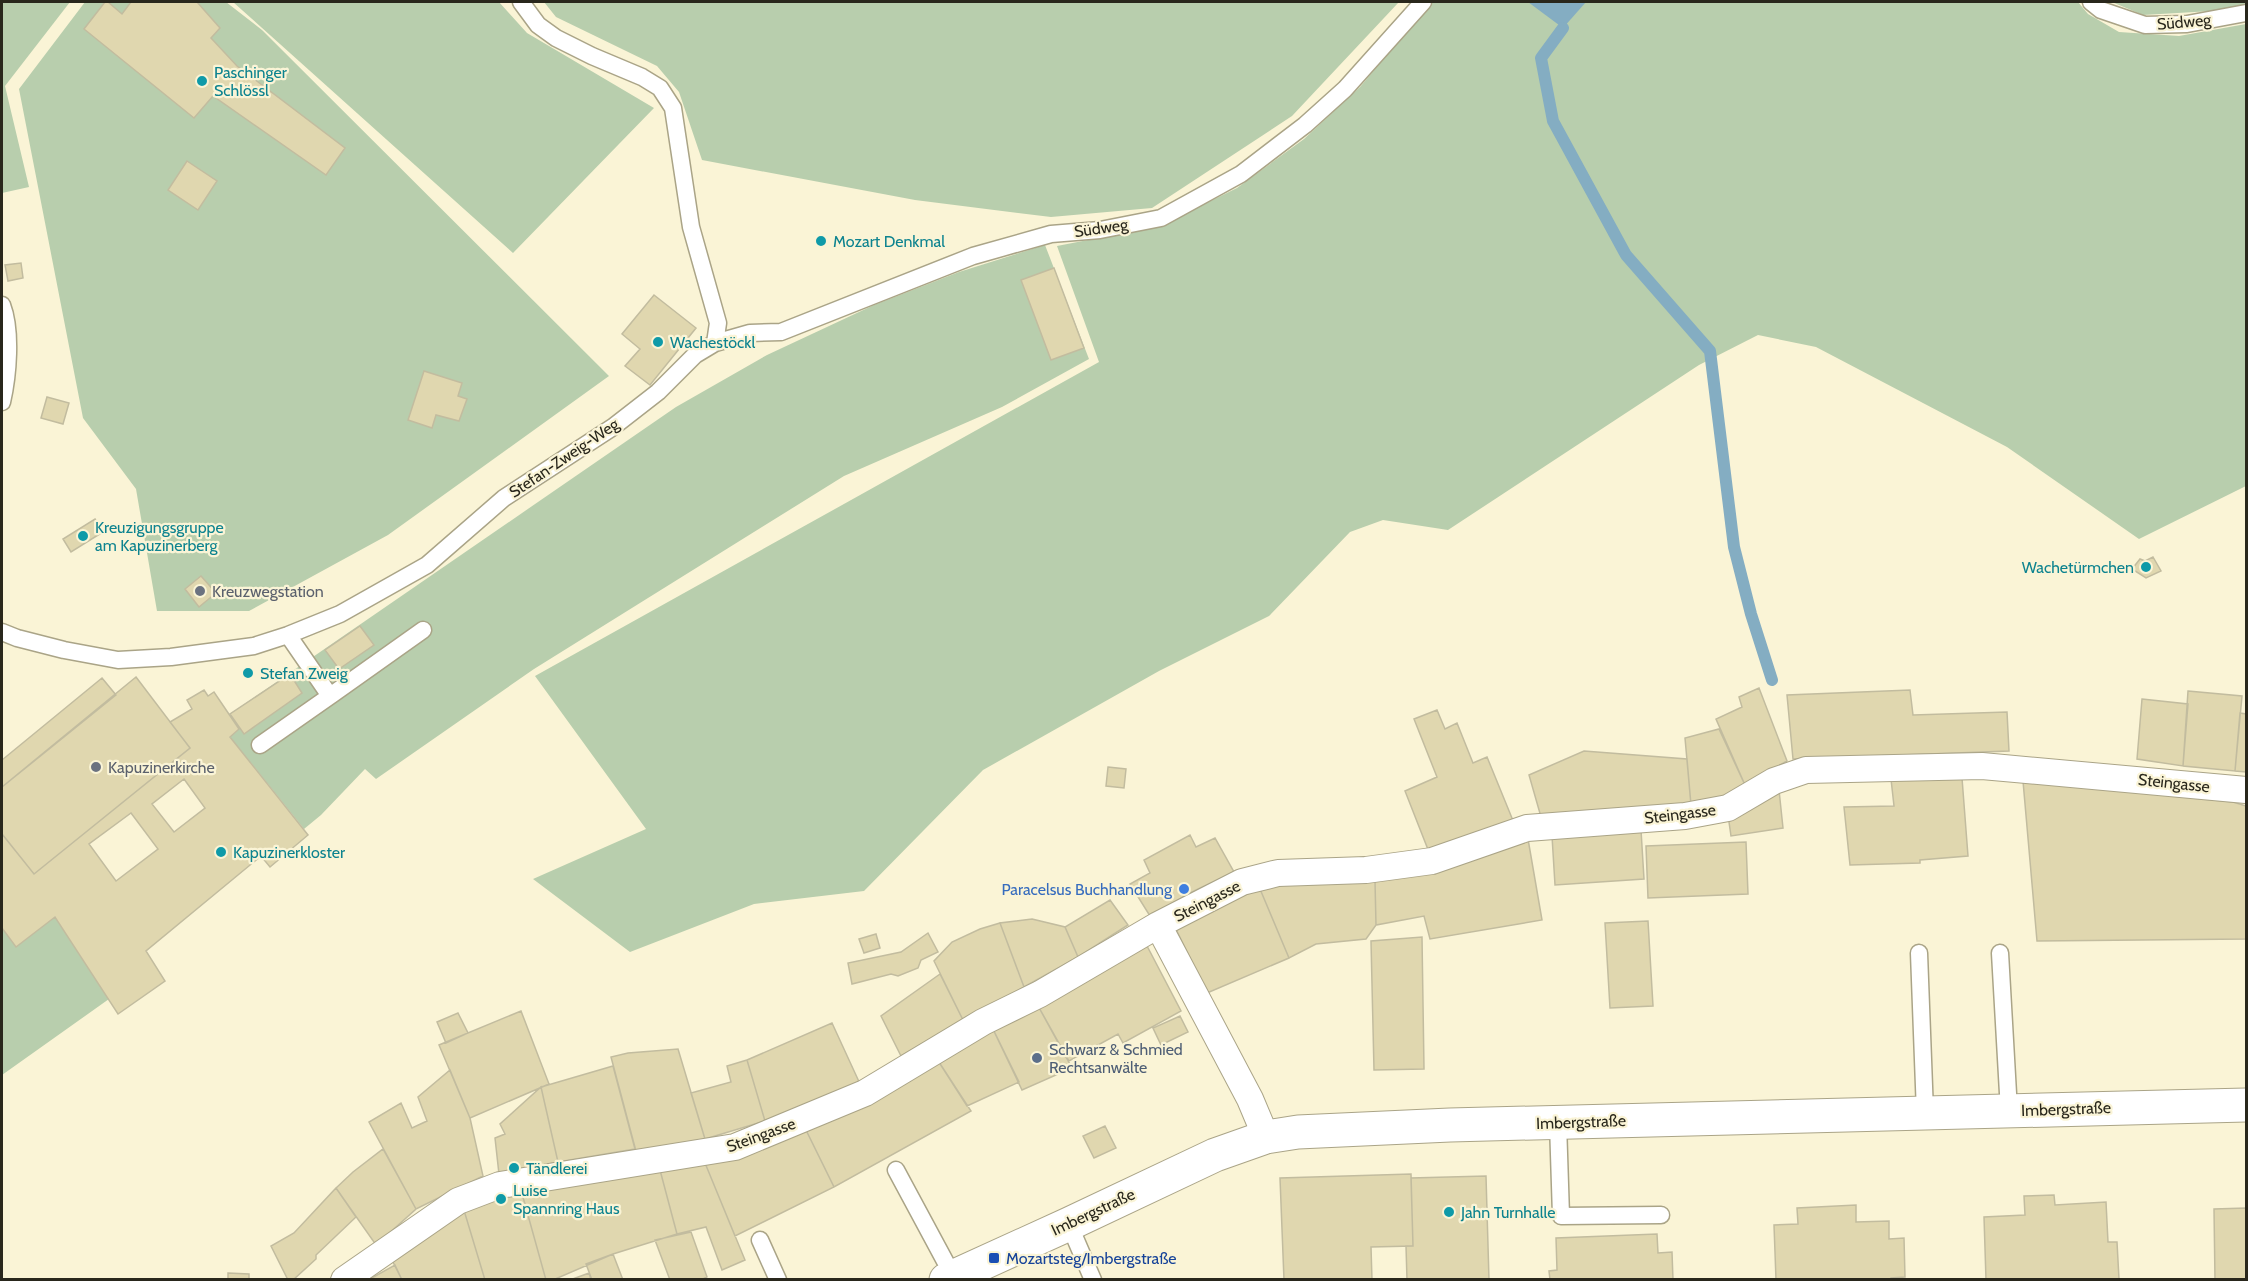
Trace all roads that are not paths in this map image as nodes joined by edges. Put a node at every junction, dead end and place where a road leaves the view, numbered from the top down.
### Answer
1 (521, 2) edge
2 (1423, 2) edge
3 (2091, 2) edge
4 (2247, 13) edge
5 (2, 305) edge
6 (715, 344) junction
7 (2, 402) edge
8 (423, 630) dead end
9 (2, 632) edge
10 (288, 635) junction
11 (330, 696) junction
12 (260, 745) dead end
13 (2247, 790) edge
14 (1158, 925) junction
15 (1919, 953) dead end
16 (2000, 953) dead end
17 (2247, 1105) edge
18 (2009, 1111) junction
19 (1925, 1113) junction
20 (1558, 1122) junction
21 (1266, 1137) junction
22 (896, 1170) dead end
23 (1661, 1215) dead end
24 (1070, 1224) junction
25 (760, 1240) dead end
26 (949, 1278) edge
27 (344, 1280) edge
28 (778, 1280) edge
29 (1093, 1280) edge

1 - 6 lane
2 - 6 lane, Südweg
3 - 4 lane, Südweg
5 - 7 lane
6 - 10 lane, Stefan-Zweig-Weg
8 - 11 lane
9 - 10 lane, Stefan-Zweig-Weg
10 - 11 lane
11 - 12 lane
13 - 14 street, Steingasse
14 - 21 street, Steingasse
14 - 27 street, Steingasse
15 - 19 lane
16 - 18 lane
17 - 18 main road, Imbergstraße
18 - 19 main road, Imbergstraße
19 - 20 main road, Imbergstraße
20 - 21 main road, Imbergstraße
20 - 23 lane
21 - 24 main road, Imbergstraße
22 - 26 lane
24 - 26 main road, Imbergstraße
24 - 29 lane
25 - 28 lane

